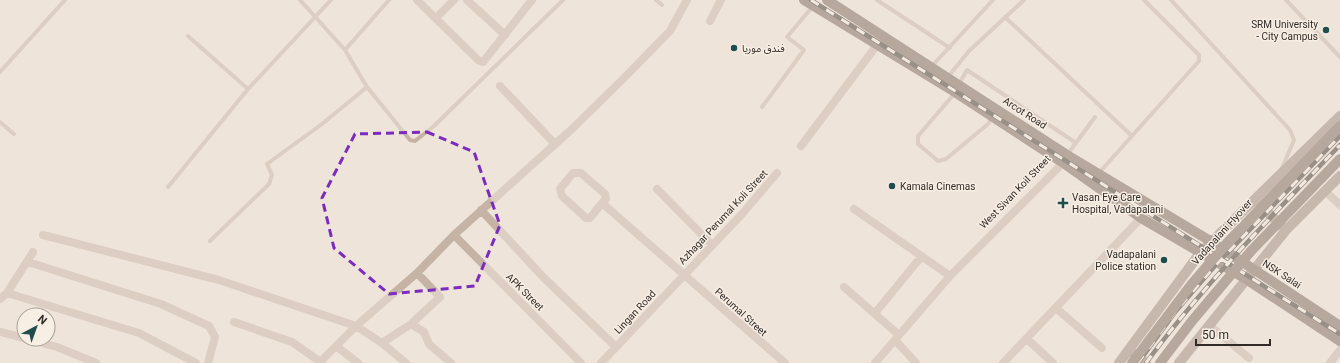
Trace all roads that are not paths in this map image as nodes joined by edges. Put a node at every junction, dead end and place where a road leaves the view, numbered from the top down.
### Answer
1 (65, 0) edge
2 (300, 0) edge
3 (331, 0) edge
4 (388, 0) edge
5 (417, 0) edge
6 (454, 0) edge
7 (467, 0) edge
8 (532, 0) edge
9 (562, 0) edge
10 (656, 0) edge
11 (687, 0) edge
12 (721, 0) edge
13 (877, 0) edge
14 (993, 0) edge
15 (1024, 0) edge
16 (1144, 0) edge
17 (1171, 0) edge
18 (1286, 0) edge
19 (831, 1) edge
20 (809, 3) edge
21 (662, 5) dead end
22 (313, 17) junction
23 (1005, 17) junction
24 (436, 18) junction
25 (710, 21) dead end
26 (505, 35) junction
27 (188, 36) dead end
28 (877, 45) junction
29 (950, 48) junction
30 (345, 50) junction
31 (1340, 57) edge
32 (931, 67) junction
33 (0, 72) edge
34 (941, 77) junction
35 (500, 86) dead end
36 (367, 87) junction
37 (248, 89) junction
38 (957, 89) junction
39 (762, 107) dead end
40 (1340, 116) edge
41 (992, 117) junction
42 (1095, 117) dead end
43 (0, 122) edge
44 (1340, 126) edge
45 (14, 134) dead end
46 (1026, 134) junction
47 (1132, 136) junction
48 (1076, 143) junction
49 (555, 144) junction
50 (801, 146) dead end
51 (1064, 158) junction
52 (1340, 159) edge
53 (777, 173) dead end
54 (1098, 174) junction
55 (1279, 174) junction
56 (1340, 176) edge
57 (1091, 183) junction
58 (168, 186) dead end
59 (657, 189) dead end
60 (1325, 191) junction
61 (1254, 199) junction
62 (602, 203) junction
63 (1340, 205) edge
64 (854, 209) dead end
65 (481, 210) junction
66 (1141, 218) junction
67 (1286, 230) junction
68 (43, 235) dead end
69 (454, 235) junction
70 (210, 241) dead end
71 (1212, 242) junction
72 (712, 245) junction
73 (33, 252) dead end
74 (1200, 253) junction
75 (921, 257) junction
76 (28, 262) junction
77 (1254, 270) junction
78 (417, 273) junction
79 (684, 274) junction
80 (950, 276) junction
81 (1246, 279) junction
82 (844, 288) dead end
83 (7, 293) junction
84 (0, 299) edge
85 (1056, 308) junction
86 (875, 313) junction
87 (234, 322) dead end
88 (411, 324) junction
89 (1339, 324) edge
90 (1209, 325) junction
91 (356, 326) junction
92 (0, 332) edge
93 (16, 336) edge
94 (897, 338) junction
95 (1027, 339) junction
96 (1340, 341) edge
97 (382, 343) junction
98 (336, 346) junction
99 (56, 347) edge
100 (616, 347) junction
101 (1102, 348) dead end
102 (1129, 350) junction
103 (1340, 350) edge
104 (1249, 358) dead end
105 (96, 363) edge
106 (196, 363) edge
107 (208, 363) edge
108 (321, 363) edge
109 (358, 363) edge
110 (406, 363) edge
111 (451, 363) edge
112 (581, 363) edge
113 (601, 363) edge
114 (785, 363) edge
115 (875, 363) edge
116 (916, 363) edge
117 (1003, 363) edge
118 (1054, 363) edge
119 (1119, 363) edge
120 (1132, 363) edge
121 (1146, 363) edge
122 (1160, 363) edge
123 (1179, 363) edge
124 (1330, 363) edge

1 - 33 lane
2 - 22 lane
3 - 22 lane
4 - 30 lane
5 - 24 street
6 - 24 street
7 - 26 street
8 - 26 street
9 - 36 lane
10 - 21 lane
11 - 49 street
12 - 25 street
13 - 29 lane
14 - 29 lane
15 - 23 lane
16 - 47 lane
17 - 55 lane
18 - 31 lane
19 - 32 main road, Arcot Road
20 - 28 main road, Arcot Road
20 - 39 lane
22 - 30 lane
22 - 37 lane
23 - 34 lane
23 - 47 lane
24 - 26 street
27 - 37 lane
28 - 34 main road, Arcot Road
28 - 50 street
29 - 32 lane
30 - 36 lane
32 - 34 main road, Arcot Road
34 - 38 main road, Arcot Road
35 - 49 street
36 - 70 lane
37 - 58 lane
38 - 41 main road, Arcot Road
38 - 41 lane
38 - 46 main road, Arcot Road
38 - 48 lane
40 - 55 street
41 - 46 main road, Arcot Road
42 - 48 lane
43 - 45 lane
44 - 120 main road, Vadapalani Flyover, bridge
46 - 51 main road, Arcot Road
47 - 54 lane
48 - 51 lane
49 - 65 street
51 - 54 main road, Arcot Road
51 - 57 main road, West Sivan Koil Street
51 - 80 street, West Sivan Koil Street
52 - 122 main road, bridge
53 - 72 street, Azhagar Perumal Koli Street
54 - 57 lane
54 - 71 main road, Arcot Road
55 - 61 street
56 - 60 street
57 - 66 main road, West Sivan Koil Street
59 - 72 street
60 - 63 street
60 - 67 street
61 - 67 street
61 - 71 street
62 - 62 street
62 - 79 street, Perumal Street
64 - 75 street
65 - 69 street
65 - 100 street
66 - 74 main road, West Sivan Koil Street
66 - 85 street
67 - 77 street
68 - 91 street
69 - 78 street
69 - 112 street, APK Street
71 - 74 street
71 - 77 main road, NSK Salai
72 - 79 street, Azhagar Perumal Koli Street
73 - 76 street
74 - 81 main road, West Sivan Koil Street
74 - 102 street
75 - 80 street
75 - 86 street
76 - 83 street
76 - 107 street
77 - 81 street
77 - 89 main road, NSK Salai
78 - 88 street
78 - 91 street
79 - 100 street, Lingan Road
79 - 114 street, Perumal Street
80 - 94 street, West Sivan Koil Street
81 - 90 street
81 - 96 main road, West Sivan Koil Street
82 - 86 street
83 - 84 street
83 - 106 street
85 - 95 street
85 - 101 street
86 - 94 street
87 - 108 street
88 - 97 street
88 - 111 street
90 - 104 street
90 - 123 street
91 - 97 street
91 - 98 street
92 - 93 street
94 - 115 street, West Sivan Koil Street
94 - 116 street
95 - 117 street
95 - 118 street
97 - 110 street
98 - 108 street
98 - 109 street
99 - 105 street
100 - 113 street, Lingan Road
102 - 119 street
102 - 121 street
103 - 124 street

